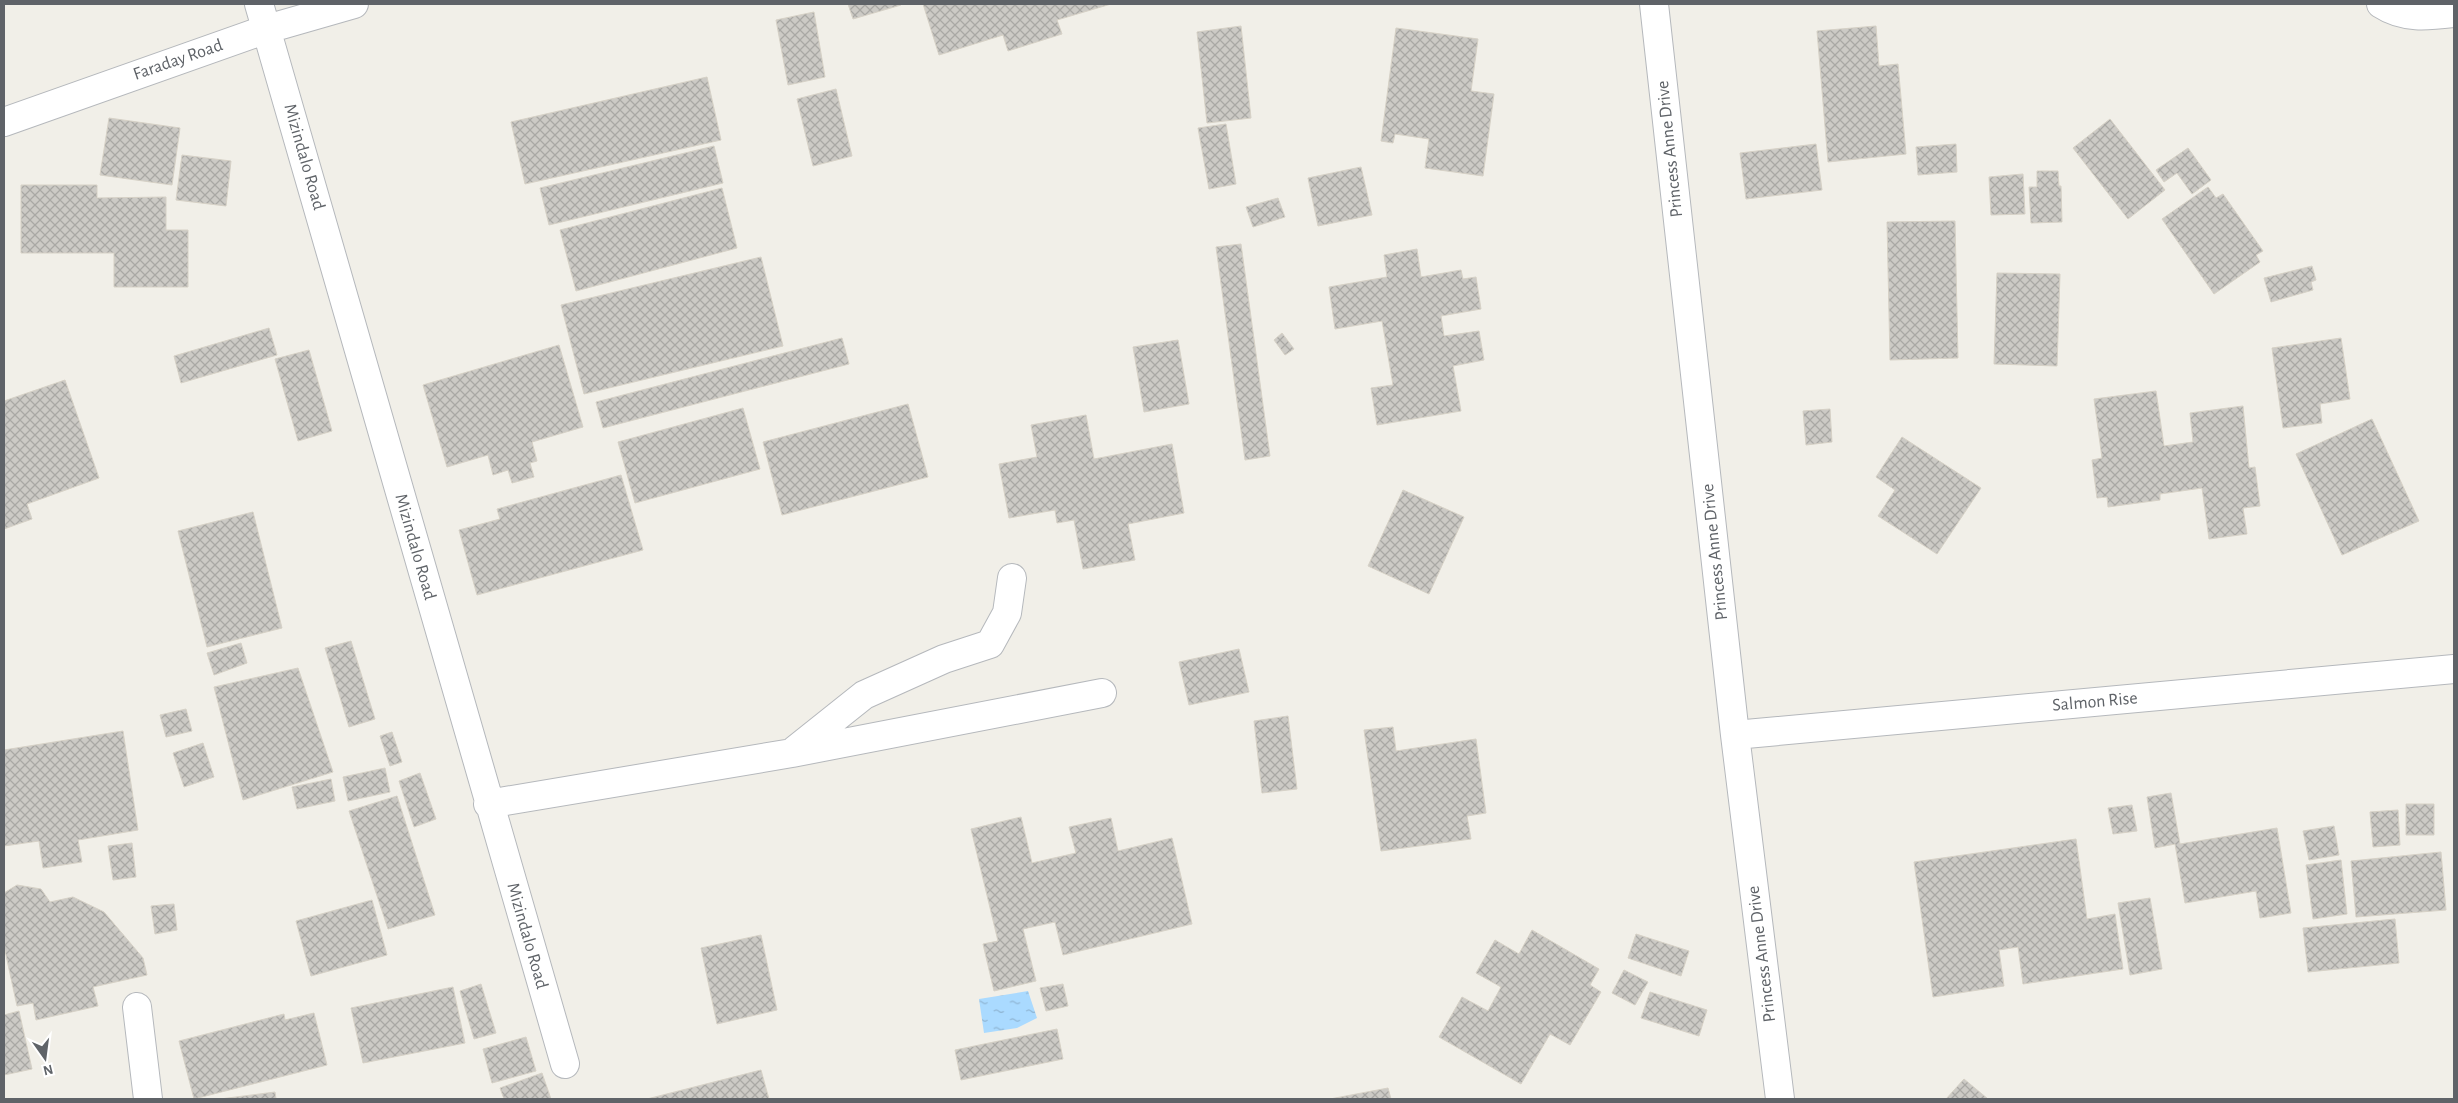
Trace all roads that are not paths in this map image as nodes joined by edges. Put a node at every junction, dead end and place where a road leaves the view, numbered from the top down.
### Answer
1 (354, 4) edge
2 (1654, 4) edge
3 (2381, 4) edge
4 (2454, 13) edge
5 (263, 16) edge
6 (4, 122) edge
7 (1012, 578) dead end
8 (2454, 670) edge
9 (1102, 693) dead end
10 (1735, 735) junction
11 (792, 753) junction
12 (488, 804) junction
13 (137, 1007) dead end
14 (565, 1064) dead end
15 (148, 1099) edge
16 (1780, 1099) edge

1 - 5 street, Faraday Road
2 - 10 street, Princess Anne Drive
3 - 4 street
5 - 6 street, Faraday Road
5 - 12 street, Mizindalo Road
7 - 11 street
8 - 10 street, Salmon Rise
9 - 11 street
10 - 16 street, Princess Anne Drive
11 - 12 street
12 - 14 street, Mizindalo Road
13 - 15 street

